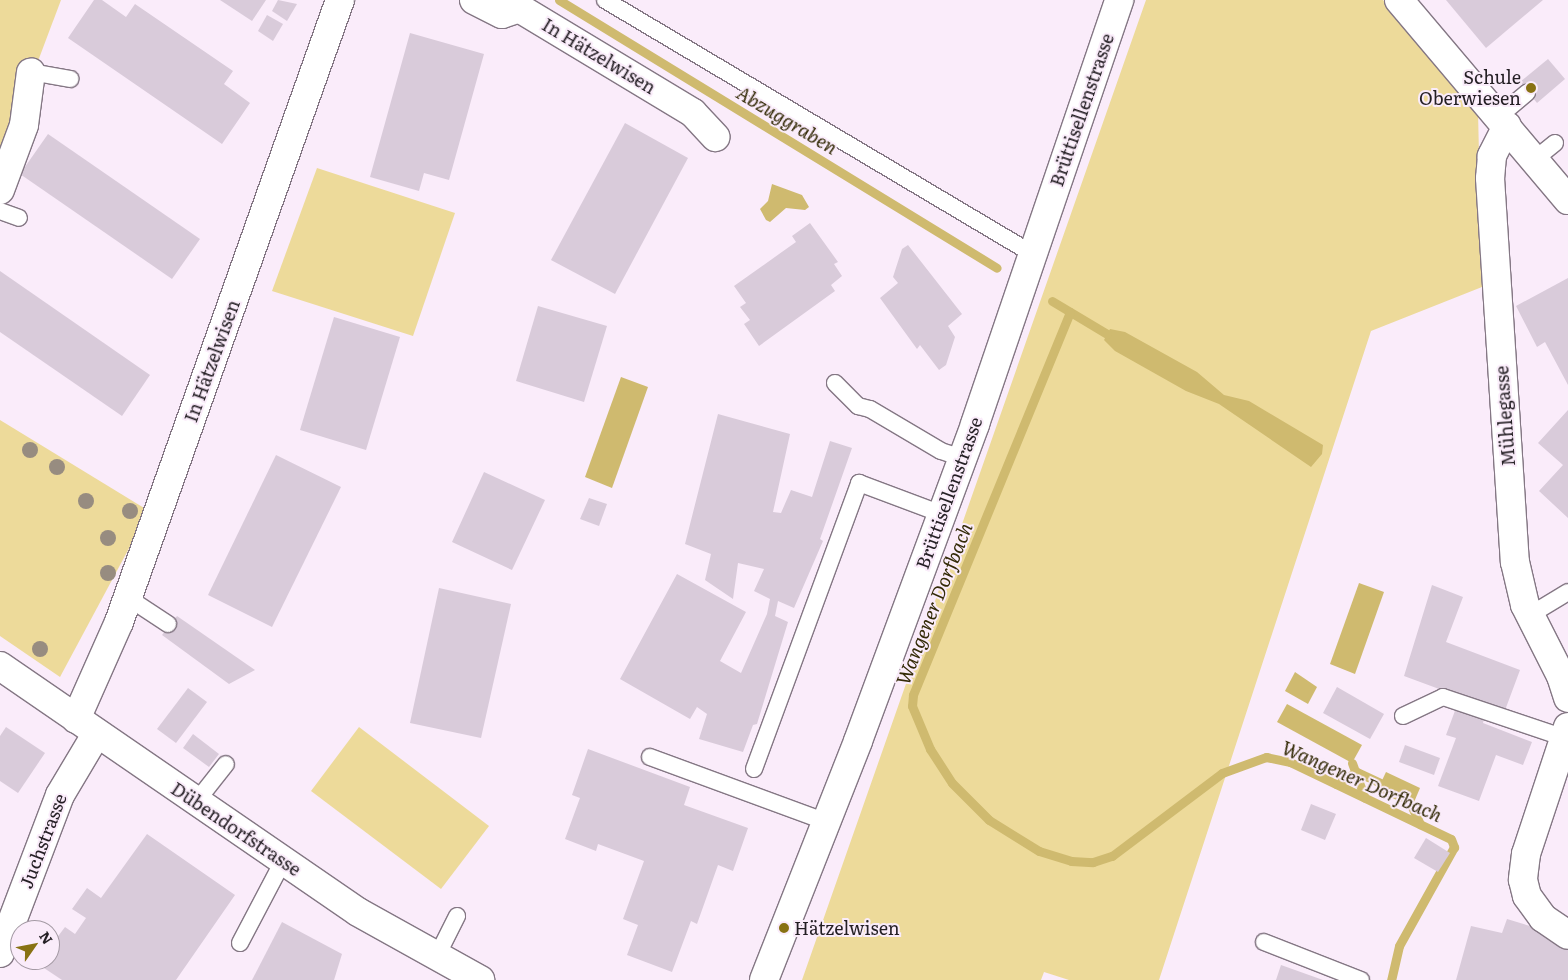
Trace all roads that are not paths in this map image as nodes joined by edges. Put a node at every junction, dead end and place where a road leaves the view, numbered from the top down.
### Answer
1 (340, 0) edge
2 (474, 0) edge
3 (605, 0) edge
4 (1119, 0) edge
5 (1399, 0) edge
6 (31, 72) joint
7 (70, 79) dead end
8 (1527, 93) dead end
9 (1502, 122) junction
10 (716, 137) dead end
11 (1556, 143) dead end
12 (1534, 160) junction
13 (0, 190) edge
14 (1568, 200) edge
15 (0, 211) edge
16 (19, 218) dead end
17 (1032, 254) junction
18 (835, 383) dead end
19 (962, 458) junction
20 (942, 514) junction
21 (1568, 592) edge
22 (127, 597) junction
23 (1530, 615) junction
24 (168, 624) dead end
25 (0, 666) edge
26 (1568, 698) edge
27 (1403, 716) dead end
28 (86, 726) junction
29 (1566, 732) edge
30 (650, 757) dead end
31 (226, 764) dead end
32 (754, 769) dead end
33 (196, 802) junction
34 (826, 822) junction
35 (283, 861) junction
36 (456, 916) dead end
37 (1568, 935) edge
38 (1264, 942) dead end
39 (240, 943) dead end
40 (0, 953) edge
41 (436, 958) junction
42 (480, 980) edge
43 (764, 980) edge
44 (1361, 980) edge

1 - 22 street, In Hätzelwisen
2 - 10 street, In Hätzelwisen
3 - 17 lane
4 - 17 street, Brüttisellenstrasse
5 - 9 street
6 - 7 lane
6 - 13 street
8 - 9 lane
9 - 12 street
9 - 23 street, Mühlegasse
11 - 12 lane
12 - 14 street
15 - 16 lane
17 - 19 street, Brüttisellenstrasse
18 - 19 lane
19 - 20 street, Brüttisellenstrasse
20 - 32 lane
20 - 34 street, Brüttisellenstrasse
21 - 23 lane
22 - 24 lane
22 - 28 street, In Hätzelwisen
23 - 26 street, Mühlegasse
25 - 28 street, Dübendorfstrasse
27 - 29 lane
28 - 33 street, Dübendorfstrasse
28 - 40 street, Juchstrasse
29 - 37 street
30 - 34 lane
31 - 33 lane
33 - 35 street, Dübendorfstrasse
34 - 43 street, Brüttisellenstrasse
35 - 39 lane
35 - 41 street, Dübendorfstrasse
36 - 41 lane
38 - 44 lane
41 - 42 street, Dübendorfstrasse

